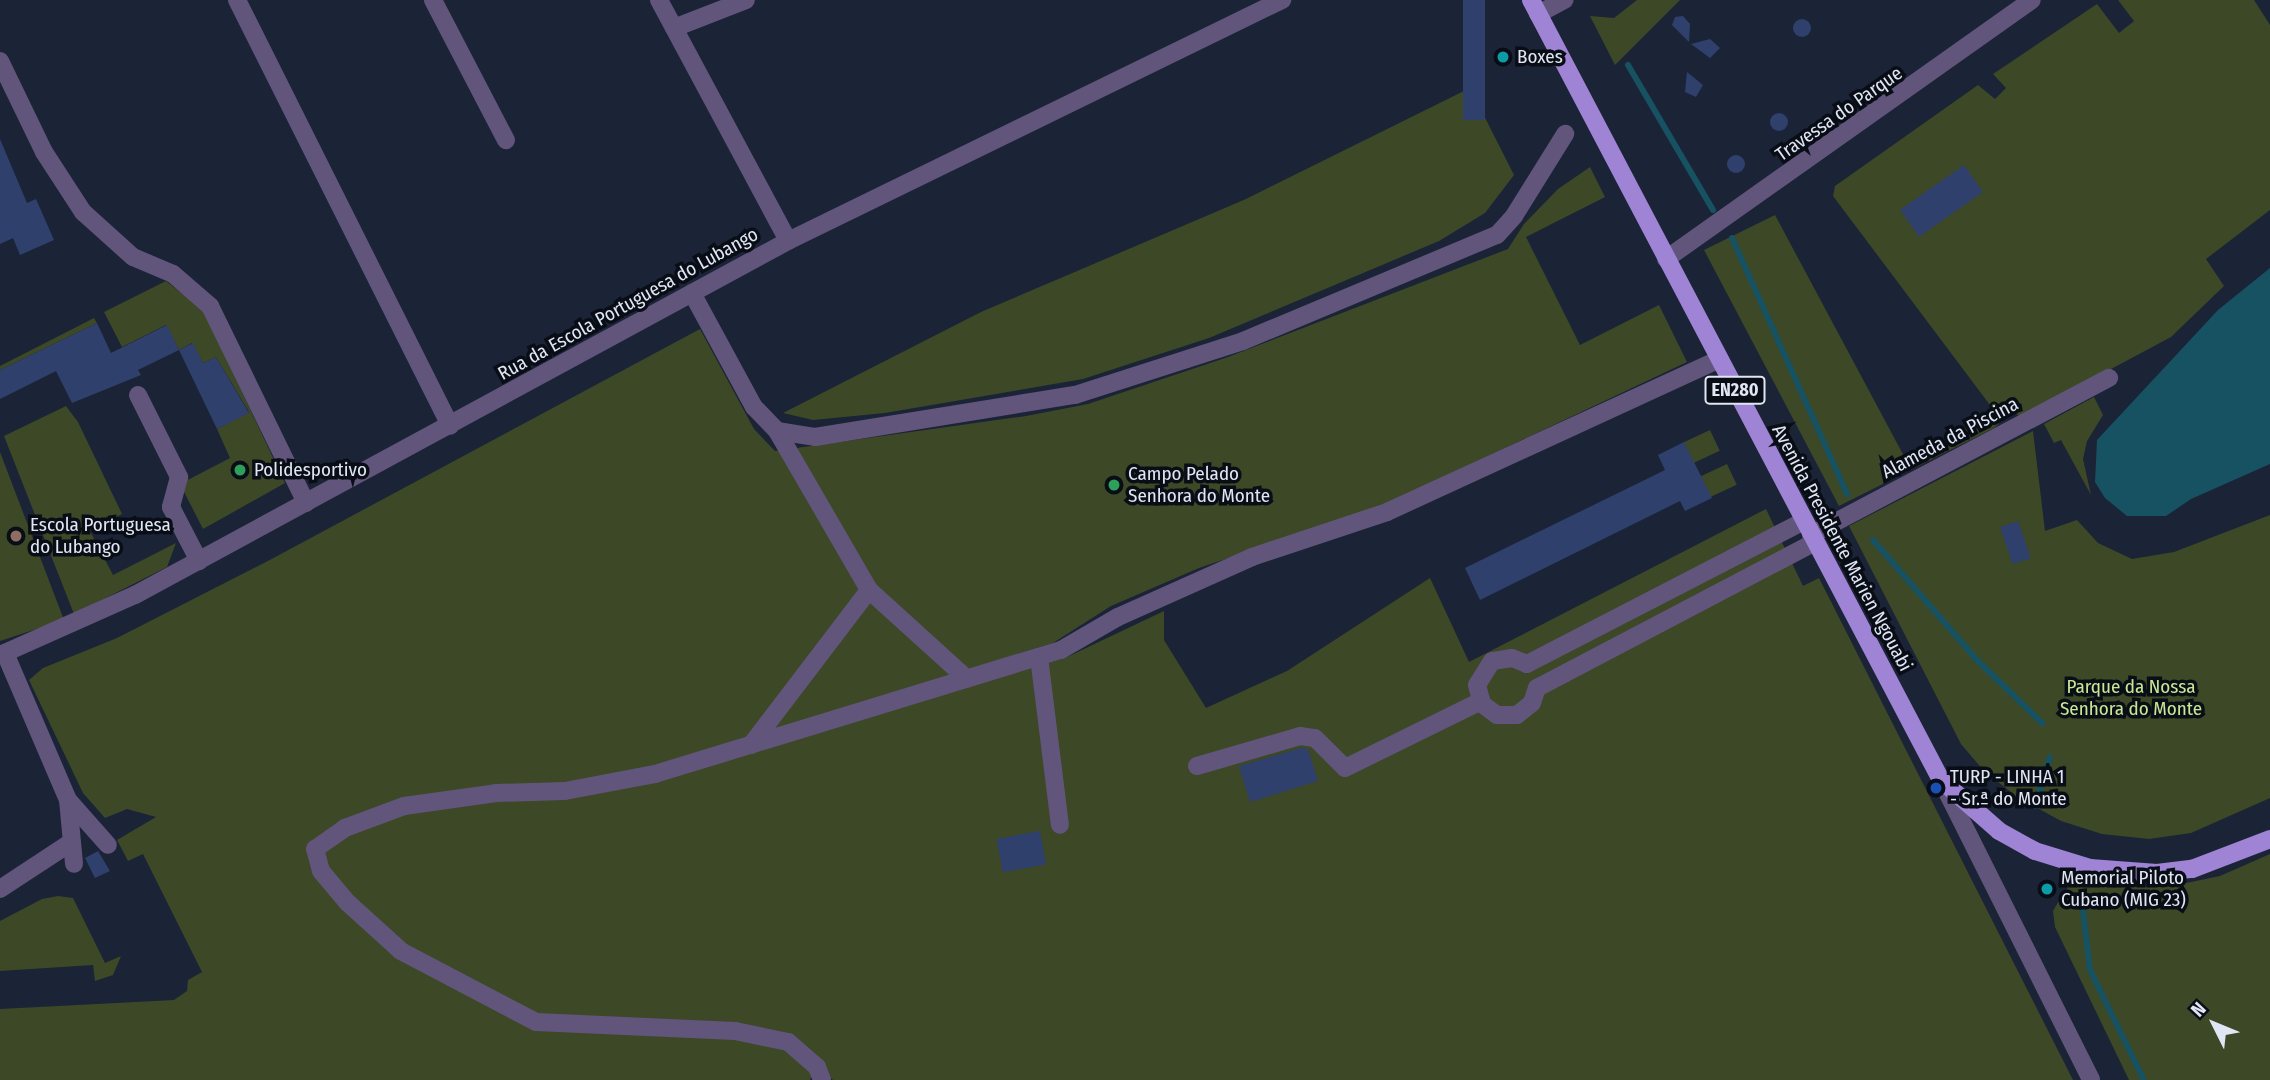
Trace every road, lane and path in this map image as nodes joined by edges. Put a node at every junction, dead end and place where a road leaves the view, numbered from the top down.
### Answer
1 (237, 0) edge
2 (433, 0) edge
3 (659, 0) edge
4 (746, 0) edge
5 (1282, 0) edge
6 (1564, 0) edge
7 (2032, 0) edge
8 (1534, 7) edge
9 (674, 28) junction
10 (0, 61) edge
11 (1565, 134) dead end
12 (506, 140) dead end
13 (788, 241) junction
14 (1666, 259) junction
15 (692, 293) junction
16 (1719, 359) junction
17 (2109, 378) dead end
18 (138, 395) dead end
19 (450, 426) junction
20 (777, 432) junction
21 (306, 503) junction
22 (1810, 533) junction
23 (199, 561) junction
24 (869, 590) junction
25 (2, 654) edge
26 (1039, 657) junction
27 (967, 679) junction
28 (1480, 701) junction
29 (751, 745) junction
30 (1197, 766) dead end
31 (1941, 780) junction
32 (68, 800) junction
33 (1060, 825) dead end
34 (2270, 839) edge
35 (70, 844) junction
36 (108, 845) dead end
37 (74, 864) dead end
38 (0, 889) edge
39 (822, 1080) edge
40 (2091, 1080) edge

1 - 19 street
2 - 12 street
3 - 9 street
4 - 9 street
5 - 13 street, Rua da Escola Portuguesa do Lubango
6 - 8 street
7 - 14 street, Travessa do Parque
8 - 14 main road, Avenida Presidente Marien Ngouabi / EN280
9 - 13 street
10 - 21 street
11 - 20 street
13 - 15 street, Rua da Escola Portuguesa do Lubango
14 - 16 main road, Avenida Presidente Marien Ngouabi / EN280
15 - 19 street, Rua da Escola Portuguesa do Lubango
15 - 20 street
16 - 22 main road, Avenida Presidente Marien Ngouabi / EN280
16 - 26 street
17 - 22 street, Alameda da Piscina
18 - 23 street
19 - 21 street, Rua da Escola Portuguesa do Lubango
20 - 24 street
21 - 23 street, Rua da Escola Portuguesa do Lubango
22 - 28 street
22 - 28 street
22 - 31 main road, Avenida Presidente Marien Ngouabi / EN280
23 - 25 street, Rua da Escola Portuguesa do Lubango
24 - 27 street
24 - 29 street
25 - 32 street
26 - 27 street
26 - 33 street
27 - 29 street
28 - 30 street
29 - 39 street
31 - 34 main road, EN280
31 - 40 street, Avenida Presidente Marien Ngouabi
32 - 35 street
32 - 36 street
35 - 37 street
35 - 38 street

